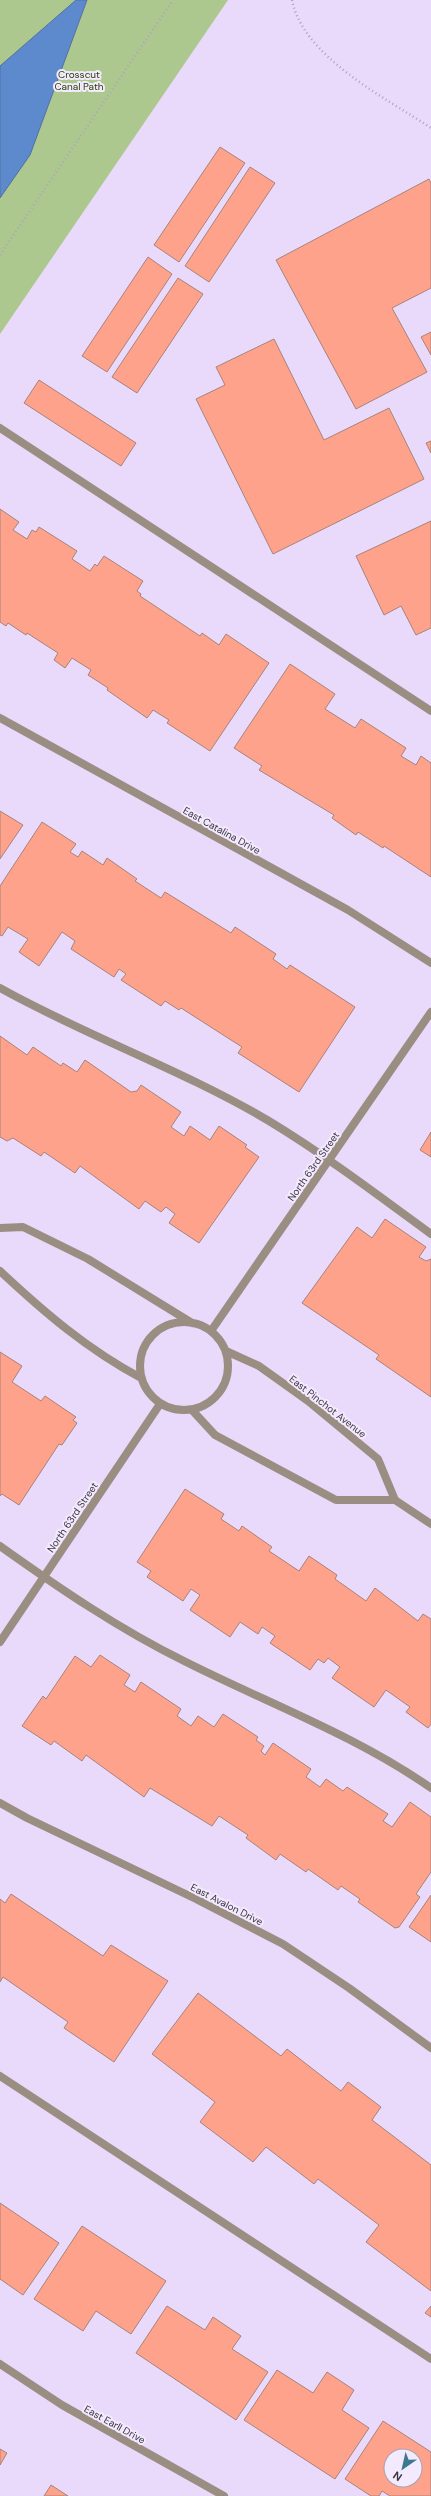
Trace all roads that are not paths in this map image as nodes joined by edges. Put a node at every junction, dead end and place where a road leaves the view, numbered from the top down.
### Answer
1 (0, 428) edge
2 (431, 710) edge
3 (0, 718) edge
4 (431, 963) edge
5 (0, 988) edge
6 (431, 1012) edge
7 (330, 1161) junction
8 (0, 1228) edge
9 (431, 1234) edge
10 (0, 1271) edge
11 (192, 1323) junction
12 (211, 1331) junction
13 (226, 1351) junction
14 (141, 1378) junction
15 (160, 1404) junction
16 (192, 1410) junction
17 (395, 1500) junction
18 (431, 1524) edge
19 (0, 1546) edge
20 (44, 1577) junction
21 (0, 1642) edge
22 (431, 1788) edge
23 (0, 1803) edge
24 (431, 2048) edge
25 (0, 2076) edge
26 (431, 2359) edge
27 (0, 2364) edge
28 (224, 2496) edge

1 - 2 street
3 - 4 street, East Catalina Drive
5 - 7 street
6 - 7 street, North 63rd Street
7 - 9 street
7 - 12 street, North 63rd Street
8 - 11 street
10 - 14 street
11 - 12 street
11 - 14 street
12 - 13 street
13 - 16 street
13 - 17 street, East Pinchot Avenue
14 - 15 street
15 - 16 street
15 - 20 street, North 63rd Street
16 - 17 street
17 - 18 street
19 - 20 street
20 - 21 street, North 63rd Street
20 - 22 street
23 - 24 street, East Avalon Drive
25 - 26 street
27 - 28 street, East Earll Drive

